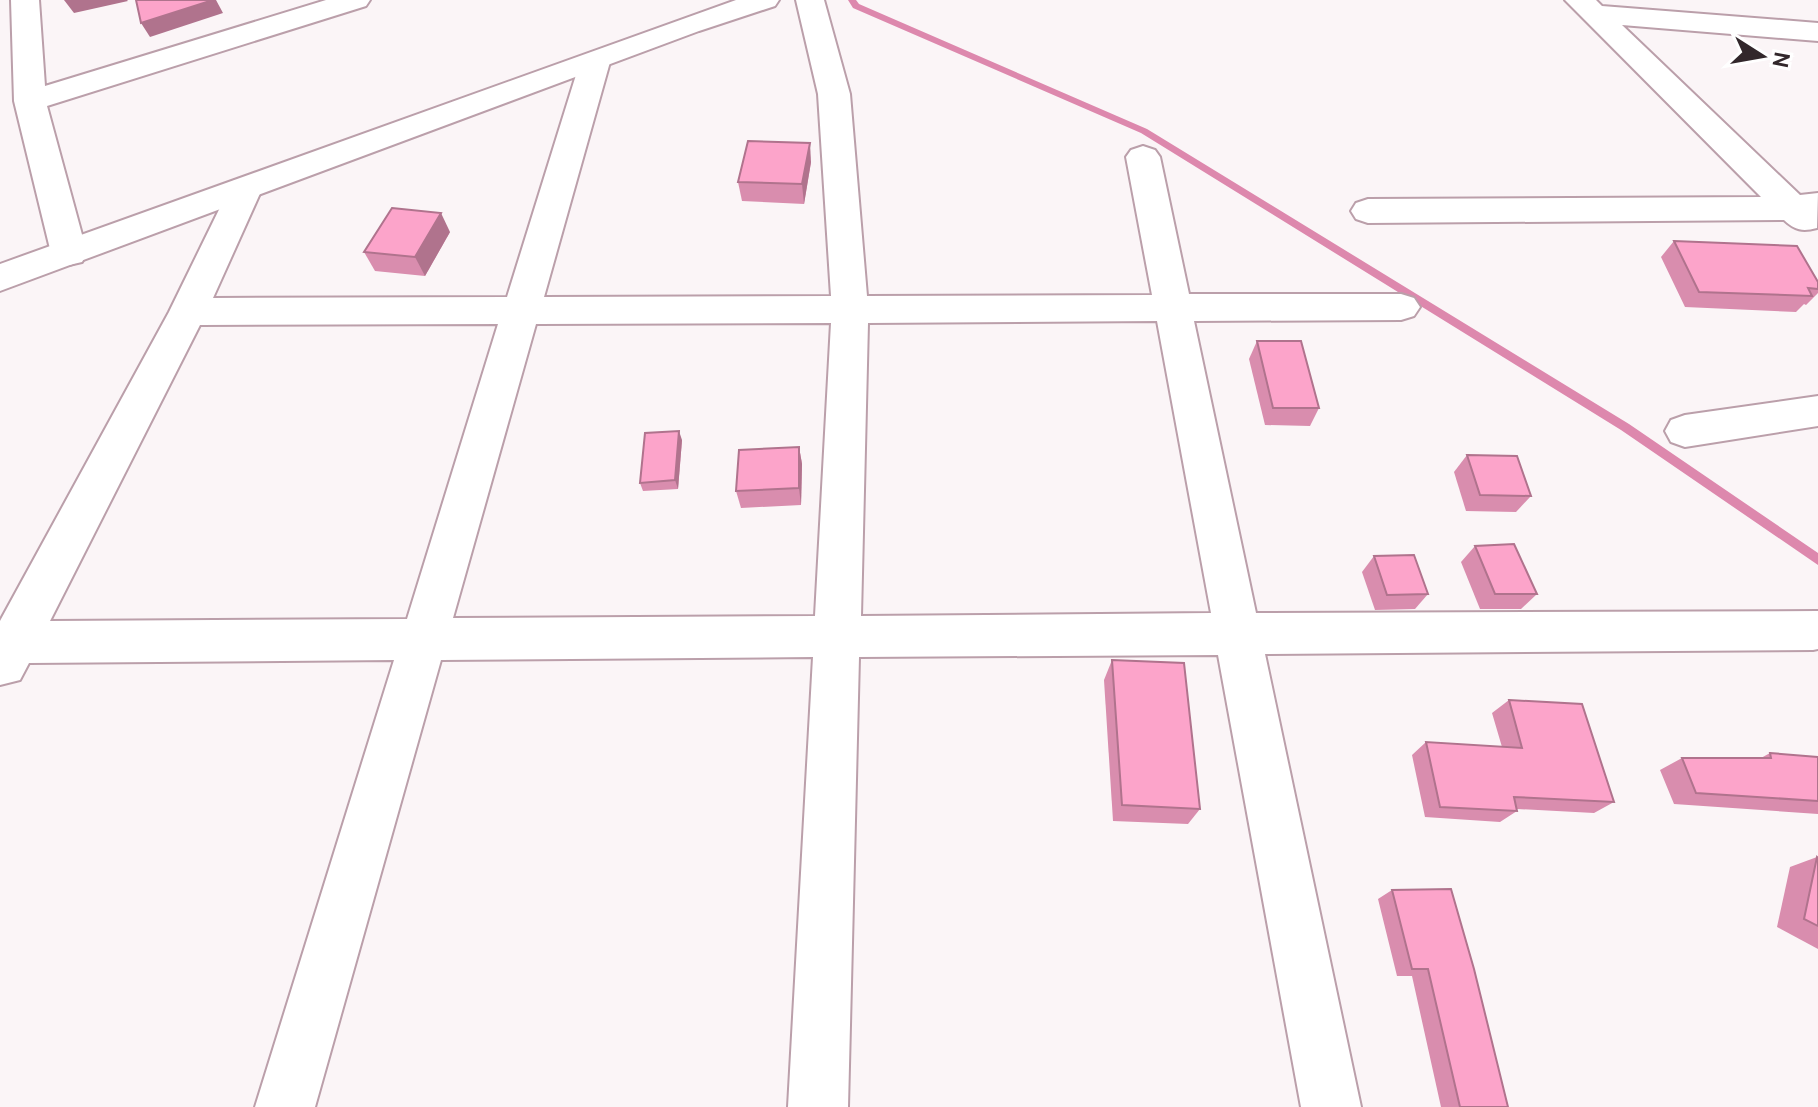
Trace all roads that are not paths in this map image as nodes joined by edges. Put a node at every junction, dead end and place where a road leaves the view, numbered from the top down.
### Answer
1 (25, 0) edge
2 (356, 0) edge
3 (765, 0) edge
4 (810, 0) edge
5 (1586, 7) edge
6 (1818, 32) edge
7 (595, 62) junction
8 (30, 101) junction
9 (1143, 157) dead end
10 (245, 189) junction
11 (1805, 206) edge
12 (1368, 211) dead end
13 (1818, 233) edge
14 (69, 253) junction
15 (0, 278) edge
16 (1401, 307) dead end
17 (1173, 308) junction
18 (850, 309) junction
19 (521, 310) junction
20 (188, 312) junction
21 (1818, 411) edge
22 (1685, 431) dead end
23 (1813, 630) dead end
24 (1237, 634) junction
25 (837, 637) junction
26 (424, 640) junction
27 (5, 652) edge
28 (285, 1107) edge
29 (818, 1107) edge
30 (1331, 1107) edge

1 - 8 street
2 - 8 street
3 - 7 street
4 - 18 street
5 - 6 street
5 - 11 street
7 - 10 street
7 - 19 street
8 - 14 street
9 - 17 street
10 - 14 street
10 - 20 street
11 - 12 street
11 - 13 street
14 - 15 street
16 - 17 street
17 - 18 street
17 - 24 street
18 - 19 street
18 - 25 street
19 - 20 street
19 - 26 street
20 - 27 street
21 - 22 street
23 - 24 street
24 - 25 street
24 - 30 street
25 - 26 street
25 - 29 street
26 - 27 street
26 - 28 street

